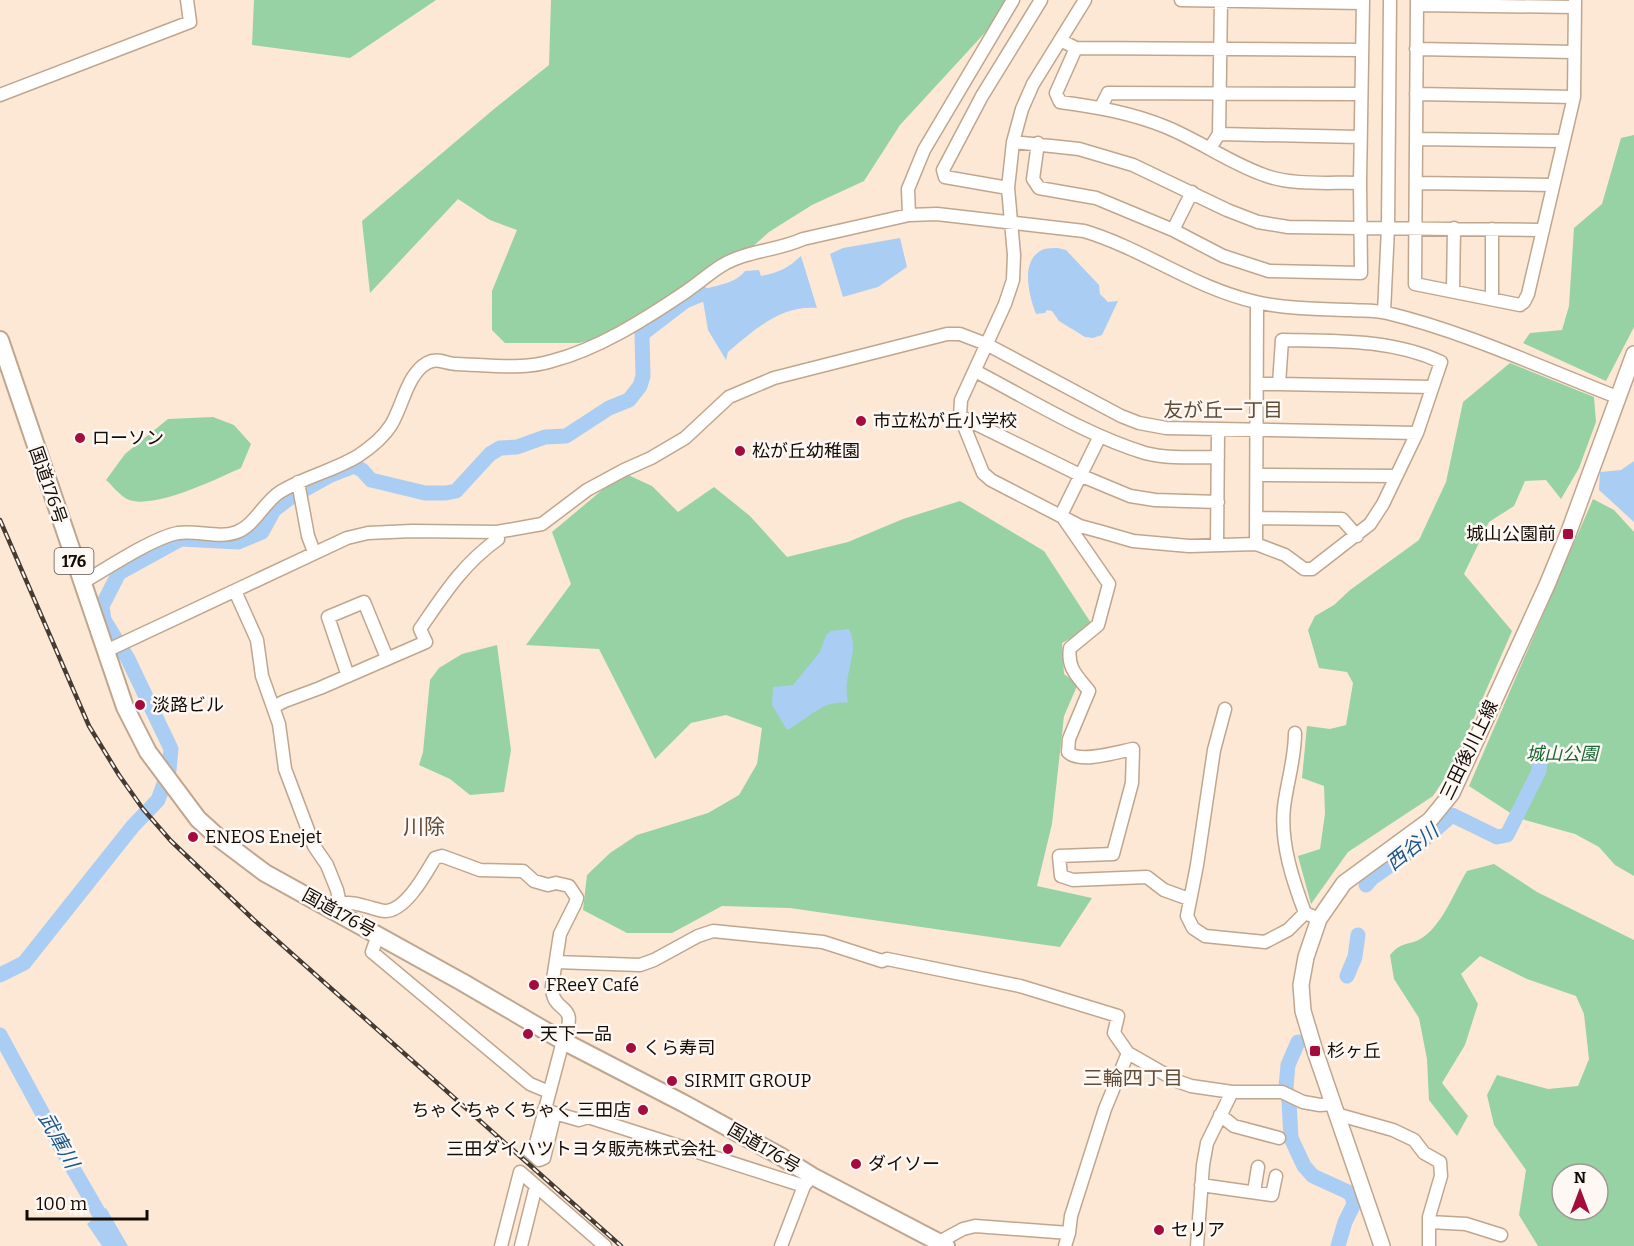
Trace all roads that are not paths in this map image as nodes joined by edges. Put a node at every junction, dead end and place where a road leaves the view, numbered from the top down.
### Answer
1 (187, 0) edge
2 (1013, 0) edge
3 (1041, 0) edge
4 (1181, 0) edge
5 (1221, 0) edge
6 (1390, 0) edge
7 (1083, 1) edge
8 (1363, 2) edge
9 (1417, 2) edge
10 (1575, 3) edge
11 (1060, 40) junction
12 (1076, 48) junction
13 (1221, 49) junction
14 (1416, 49) junction
15 (1362, 50) junction
16 (1574, 52) junction
17 (1220, 93) junction
18 (1361, 94) junction
19 (1416, 94) junction
20 (0, 95) edge
21 (1574, 97) junction
22 (1101, 107) junction
23 (1219, 134) junction
24 (1360, 137) junction
25 (1416, 139) junction
26 (1562, 141) junction
27 (1013, 142) junction
28 (1038, 143) junction
29 (1210, 148) junction
30 (1360, 183) junction
31 (1416, 183) junction
32 (1552, 185) junction
33 (1008, 188) junction
34 (1192, 192) junction
35 (909, 215) junction
36 (1012, 224) junction
37 (1361, 228) junction
38 (1388, 228) junction
39 (1416, 228) junction
40 (1454, 228) junction
41 (1492, 229) junction
42 (1173, 230) junction
43 (1542, 230) junction
44 (1453, 291) junction
45 (1492, 299) junction
46 (1257, 303) junction
47 (1384, 312) junction
48 (0, 340) edge
49 (986, 344) junction
50 (1634, 354) edge
51 (975, 371) junction
52 (1258, 384) junction
53 (1279, 384) junction
54 (1432, 387) junction
55 (1617, 397) junction
56 (960, 416) junction
57 (1218, 430) junction
58 (1257, 430) junction
59 (1417, 433) junction
60 (1100, 436) junction
61 (1218, 457) junction
62 (1257, 475) junction
63 (1082, 476) junction
64 (1396, 476) junction
65 (299, 489) junction
66 (1218, 502) junction
67 (1061, 515) junction
68 (1256, 518) junction
69 (497, 532) junction
70 (1357, 536) junction
71 (1256, 544) junction
72 (1217, 545) junction
73 (314, 552) junction
74 (82, 583) junction
75 (235, 591) junction
76 (114, 647) junction
77 (387, 658) junction
78 (348, 676) junction
79 (273, 707) junction
80 (1225, 709) dead end
81 (1295, 733) dead end
82 (1189, 899) junction
83 (338, 908) junction
84 (1312, 916) junction
85 (378, 935) junction
86 (555, 962) junction
87 (563, 1041) junction
88 (1128, 1053) junction
89 (546, 1090) junction
90 (1232, 1092) junction
91 (1335, 1109) junction
92 (550, 1112) junction
93 (1220, 1115) junction
94 (1279, 1138) dead end
95 (534, 1151) tunnel mouth
96 (1258, 1167) dead end
97 (1276, 1176) dead end
98 (528, 1180) junction
99 (808, 1181) junction
100 (1201, 1185) junction
101 (1254, 1192) junction
102 (1429, 1222) junction
103 (1069, 1233) junction
104 (1501, 1235) dead end
105 (936, 1243) edge
106 (501, 1246) edge
107 (509, 1246) edge
108 (521, 1246) edge
109 (605, 1246) edge
110 (781, 1246) edge
111 (1065, 1246) edge
112 (1197, 1246) edge
113 (1382, 1246) edge
114 (1429, 1246) edge

1 - 20 street
2 - 35 street
3 - 33 street
4 - 5 street
5 - 8 street
5 - 13 street
6 - 38 street
7 - 11 street
8 - 15 street
9 - 10 street
9 - 14 street
10 - 16 street
11 - 12 street
11 - 27 street
12 - 13 street
12 - 22 street
13 - 15 street
13 - 17 street
14 - 16 street
14 - 19 street
15 - 18 street
16 - 21 street
17 - 18 street
17 - 22 street
17 - 23 street
18 - 24 street
19 - 21 street
19 - 25 street
21 - 26 street
22 - 29 street
23 - 24 street
23 - 29 street
24 - 30 street
25 - 26 street
25 - 31 street
26 - 32 street
27 - 28 street
27 - 33 street
28 - 34 street
28 - 42 street
29 - 30 street
30 - 37 street
31 - 32 street
31 - 39 street
32 - 43 street
33 - 36 street
34 - 37 street
34 - 42 street
35 - 36 street
35 - 65 street
36 - 46 street
36 - 49 street
37 - 38 street
37 - 42 street
38 - 39 street
38 - 47 street
39 - 40 street
39 - 44 street
40 - 41 street
40 - 44 street
41 - 43 street
41 - 45 street
43 - 45 street
44 - 45 street
46 - 47 street
46 - 52 street
47 - 55 street
48 - 74 highway, 国道176号 / 176
49 - 51 street
49 - 57 street
49 - 69 street
50 - 55 main road, 三田後川上線
51 - 56 street
51 - 60 street
52 - 53 street
52 - 58 street
53 - 54 street
53 - 54 street
54 - 59 street
55 - 84 main road, 三田後川上線
56 - 63 street
56 - 67 street
57 - 58 street
57 - 61 street
58 - 59 street
58 - 62 street
59 - 64 street
60 - 61 street
60 - 63 street
61 - 66 street
62 - 64 street
62 - 68 street
63 - 66 street
63 - 67 street
64 - 70 street
65 - 73 street
65 - 74 street
66 - 72 street
67 - 72 street
67 - 82 street
68 - 70 street
68 - 71 street
69 - 73 street
69 - 77 street
70 - 71 street
71 - 72 street
73 - 75 street
74 - 76 highway, 国道176号 / 176
75 - 76 street
75 - 79 street
76 - 83 highway, 国道176号 / 176
77 - 78 street
77 - 78 street
78 - 79 street
79 - 83 street
80 - 82 street
81 - 84 street
82 - 84 street
83 - 85 highway, 国道176号 / 176
83 - 86 street
84 - 91 main road, 三田後川上線
85 - 87 highway, 国道176号 / 176
85 - 89 street
86 - 87 street
86 - 88 street
87 - 89 street
87 - 99 highway, 国道176号 / 176
88 - 90 street
88 - 103 street
89 - 92 street
89 - 92 street
90 - 91 street
90 - 93 street
91 - 102 street
91 - 113 main road, 三田後川上線
92 - 95 street
92 - 99 street
93 - 94 street
93 - 100 street
96 - 101 street
97 - 101 street
98 - 106 street
98 - 107 street
98 - 108 street
98 - 109 street
99 - 105 highway, 国道176号 / 176
99 - 110 street
100 - 101 street
100 - 112 street
102 - 104 street
102 - 114 street
103 - 105 street
103 - 111 street

